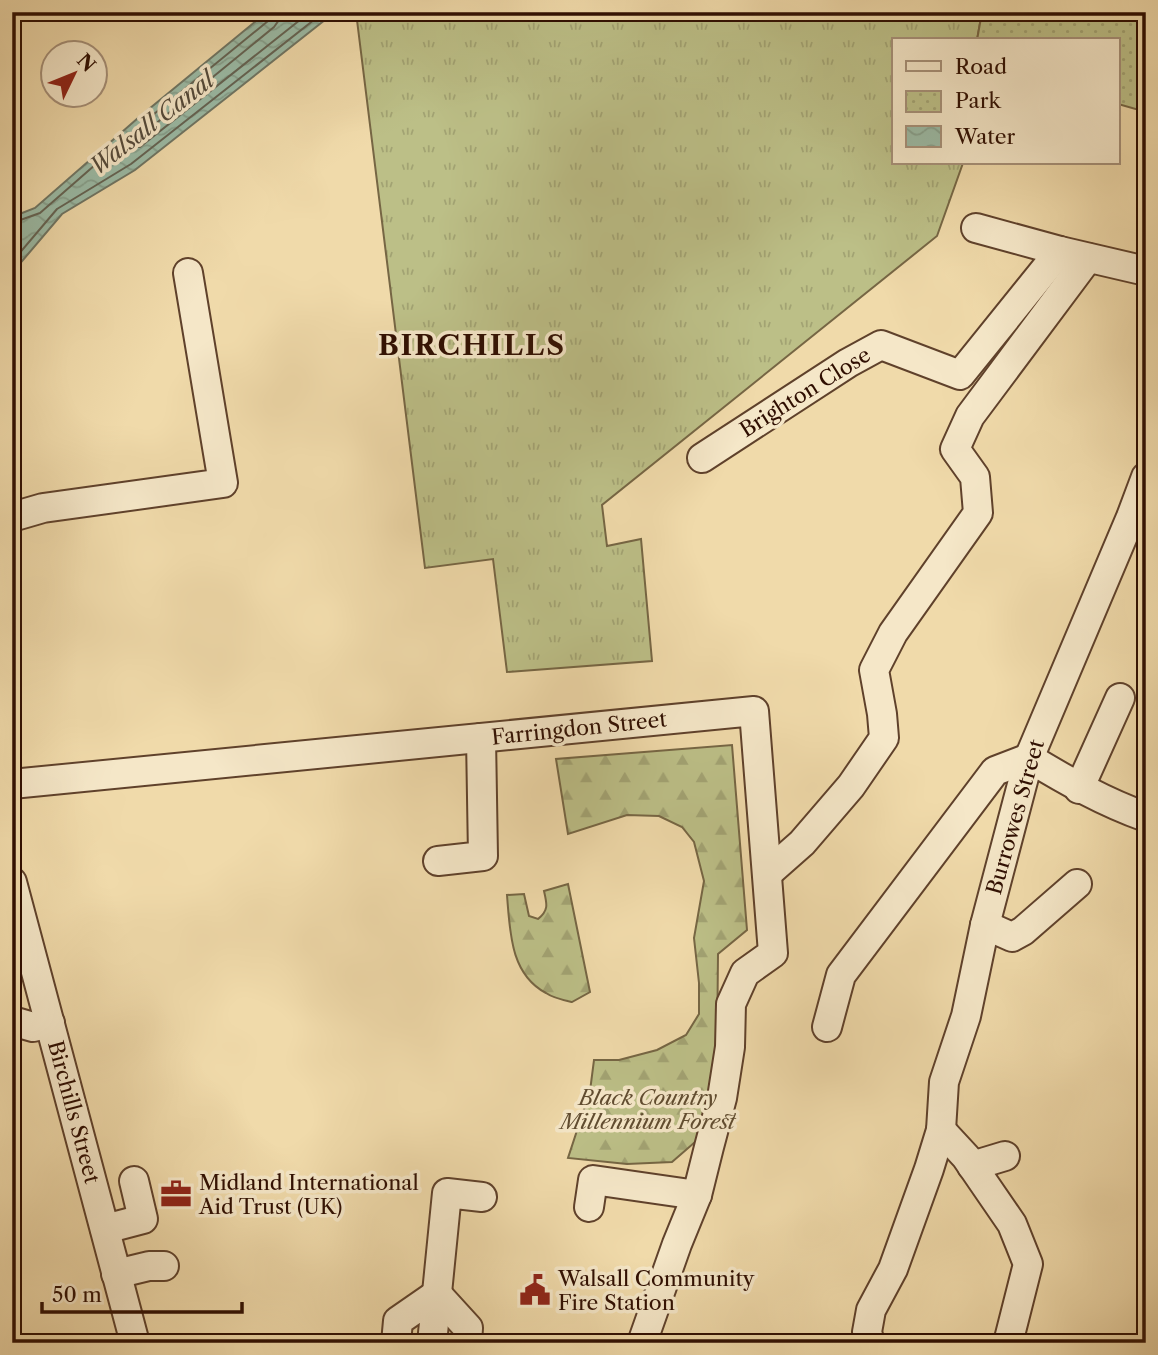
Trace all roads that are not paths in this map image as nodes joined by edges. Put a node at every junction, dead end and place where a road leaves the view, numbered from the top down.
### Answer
1 (976, 228) dead end
2 (1060, 251) junction
3 (1088, 258) junction
4 (1146, 271) edge
5 (188, 274) dead end
6 (702, 458) dead end
7 (1146, 477) edge
8 (12, 517) edge
9 (1138, 520) edge
10 (1120, 698) dead end
11 (481, 738) junction
12 (1028, 758) junction
13 (12, 783) edge
14 (1079, 789) junction
15 (1146, 817) edge
16 (438, 861) dead end
17 (768, 873) junction
18 (12, 882) edge
19 (1077, 884) dead end
20 (985, 925) junction
21 (12, 1021) edge
22 (50, 1023) junction
23 (827, 1027) dead end
24 (941, 1130) junction
25 (1005, 1156) dead end
26 (972, 1166) junction
27 (134, 1181) dead end
28 (697, 1195) junction
29 (481, 1198) dead end
30 (589, 1207) dead end
31 (105, 1228) junction
32 (164, 1266) dead end
33 (116, 1273) junction
34 (436, 1294) junction
35 (135, 1343) edge
36 (396, 1343) edge
37 (415, 1343) edge
38 (432, 1343) edge
39 (450, 1343) edge
40 (467, 1343) edge
41 (642, 1343) edge
42 (870, 1343) edge
43 (1008, 1343) edge

1 - 2 street
2 - 3 street
2 - 6 street, Brighton Close
3 - 4 street
3 - 17 street
5 - 8 street
7 - 9 street, Burrowes Street
9 - 12 street, Burrowes Street
10 - 14 street
11 - 13 street, Farringdon Street
11 - 16 street
11 - 17 street, Farringdon Street
12 - 14 street
12 - 20 street, Burrowes Street
12 - 23 street
14 - 15 street
17 - 28 street, Farringdon Street
18 - 22 street, Birchills Street
19 - 20 street
20 - 24 street, Burrowes Street
21 - 22 street
22 - 31 street, Birchills Street
24 - 26 street
24 - 42 street, Burrowes Street
25 - 26 street
26 - 43 street
27 - 31 street
28 - 30 street
28 - 41 street
29 - 34 street
31 - 33 street, Birchills Street
32 - 33 street
33 - 35 street, Birchills Street
34 - 36 street
34 - 37 street
34 - 38 street
34 - 39 street
34 - 40 street

